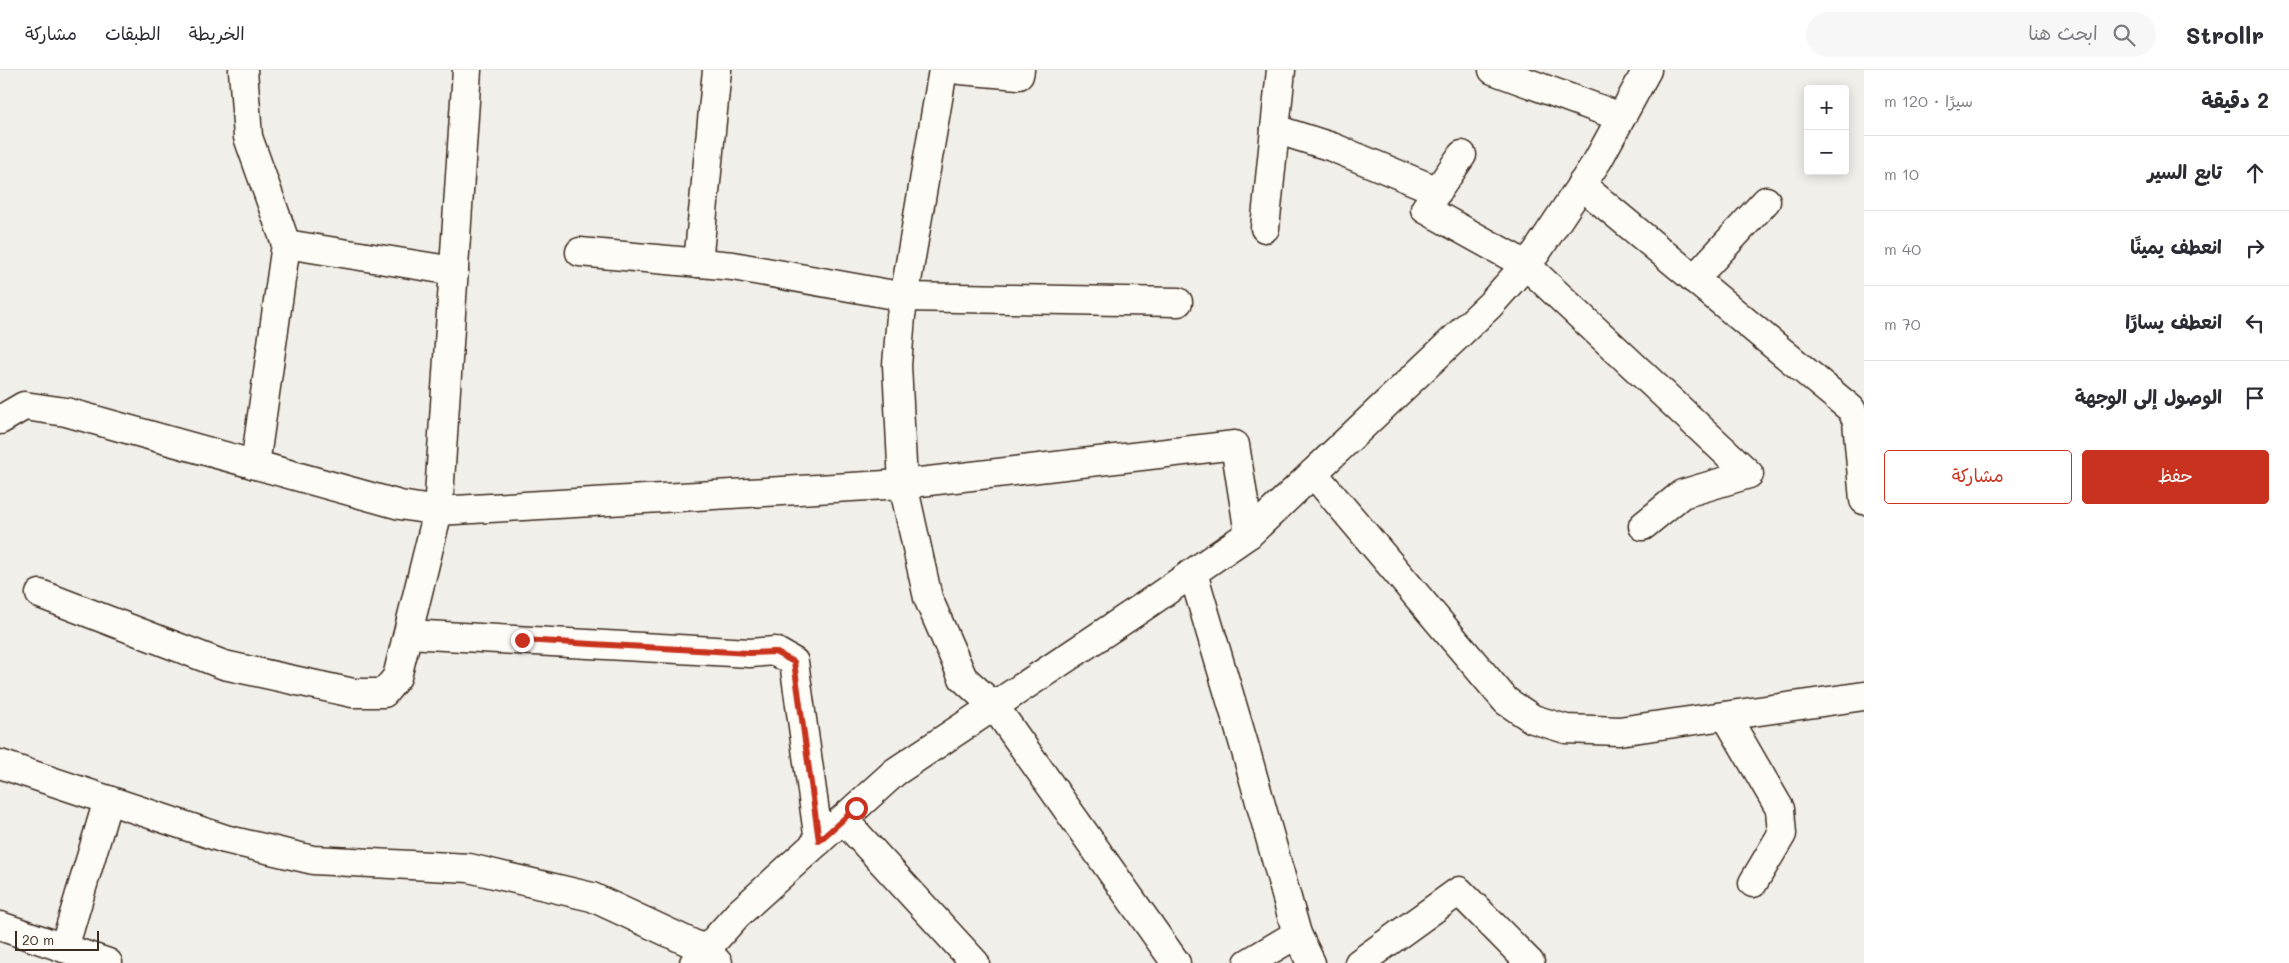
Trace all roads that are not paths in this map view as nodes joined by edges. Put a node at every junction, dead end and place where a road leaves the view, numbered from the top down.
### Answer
1 (243, 70) edge
2 (467, 70) edge
3 (717, 70) edge
4 (943, 70) edge
5 (960, 70) edge
6 (1020, 70) edge
7 (1281, 70) edge
8 (1494, 70) edge
9 (1647, 70) edge
10 (1621, 117) junction
11 (1275, 129) junction
12 (1462, 155) dead end
13 (1581, 185) junction
14 (1438, 191) junction
15 (1766, 201) dead end
16 (1265, 228) dead end
17 (286, 244) junction
18 (580, 252) dead end
19 (698, 263) junction
20 (1526, 265) junction
21 (454, 271) junction
22 (1694, 279) junction
23 (905, 297) junction
24 (1178, 302) dead end
25 (0, 420) edge
26 (255, 465) junction
27 (1313, 473) junction
28 (903, 484) junction
29 (1864, 500) edge
30 (438, 511) junction
31 (1643, 526) dead end
32 (1249, 534) junction
33 (1192, 573) junction
34 (40, 594) dead end
35 (408, 634) junction
36 (1864, 696) edge
37 (995, 707) junction
38 (1726, 716) junction
39 (0, 764) edge
40 (108, 800) junction
41 (843, 819) junction
42 (819, 841) junction
43 (1753, 883) dead end
44 (0, 926) edge
45 (1297, 934) junction
46 (64, 948) junction
47 (706, 959) edge
48 (108, 963) edge
49 (975, 963) edge
50 (1176, 963) edge
51 (1248, 963) edge
52 (1311, 963) edge
53 (1360, 963) edge
54 (1530, 963) edge

1 - 17 street
2 - 21 street
3 - 19 street
4 - 23 street
5 - 6 street
7 - 11 street
8 - 10 street
9 - 10 street
10 - 13 street
11 - 14 street
11 - 16 street
12 - 14 street
13 - 20 street
13 - 22 street
14 - 20 street
15 - 22 street
17 - 21 street
17 - 26 street
18 - 19 street
19 - 23 street
20 - 27 street
20 - 31 street
21 - 30 street
22 - 29 street
23 - 24 street
23 - 28 street
25 - 26 street
26 - 30 street
27 - 32 street
27 - 38 street
28 - 30 street
28 - 32 street
28 - 37 street
30 - 35 street
32 - 33 street
33 - 37 street
33 - 45 street
34 - 35 street
35 - 42 street
36 - 38 street
37 - 41 street
37 - 50 street
38 - 43 street
39 - 40 street
40 - 46 street
40 - 47 street
41 - 42 street
41 - 49 street
42 - 47 street
44 - 46 street
45 - 51 street
45 - 52 street
46 - 48 street
53 - 54 street

